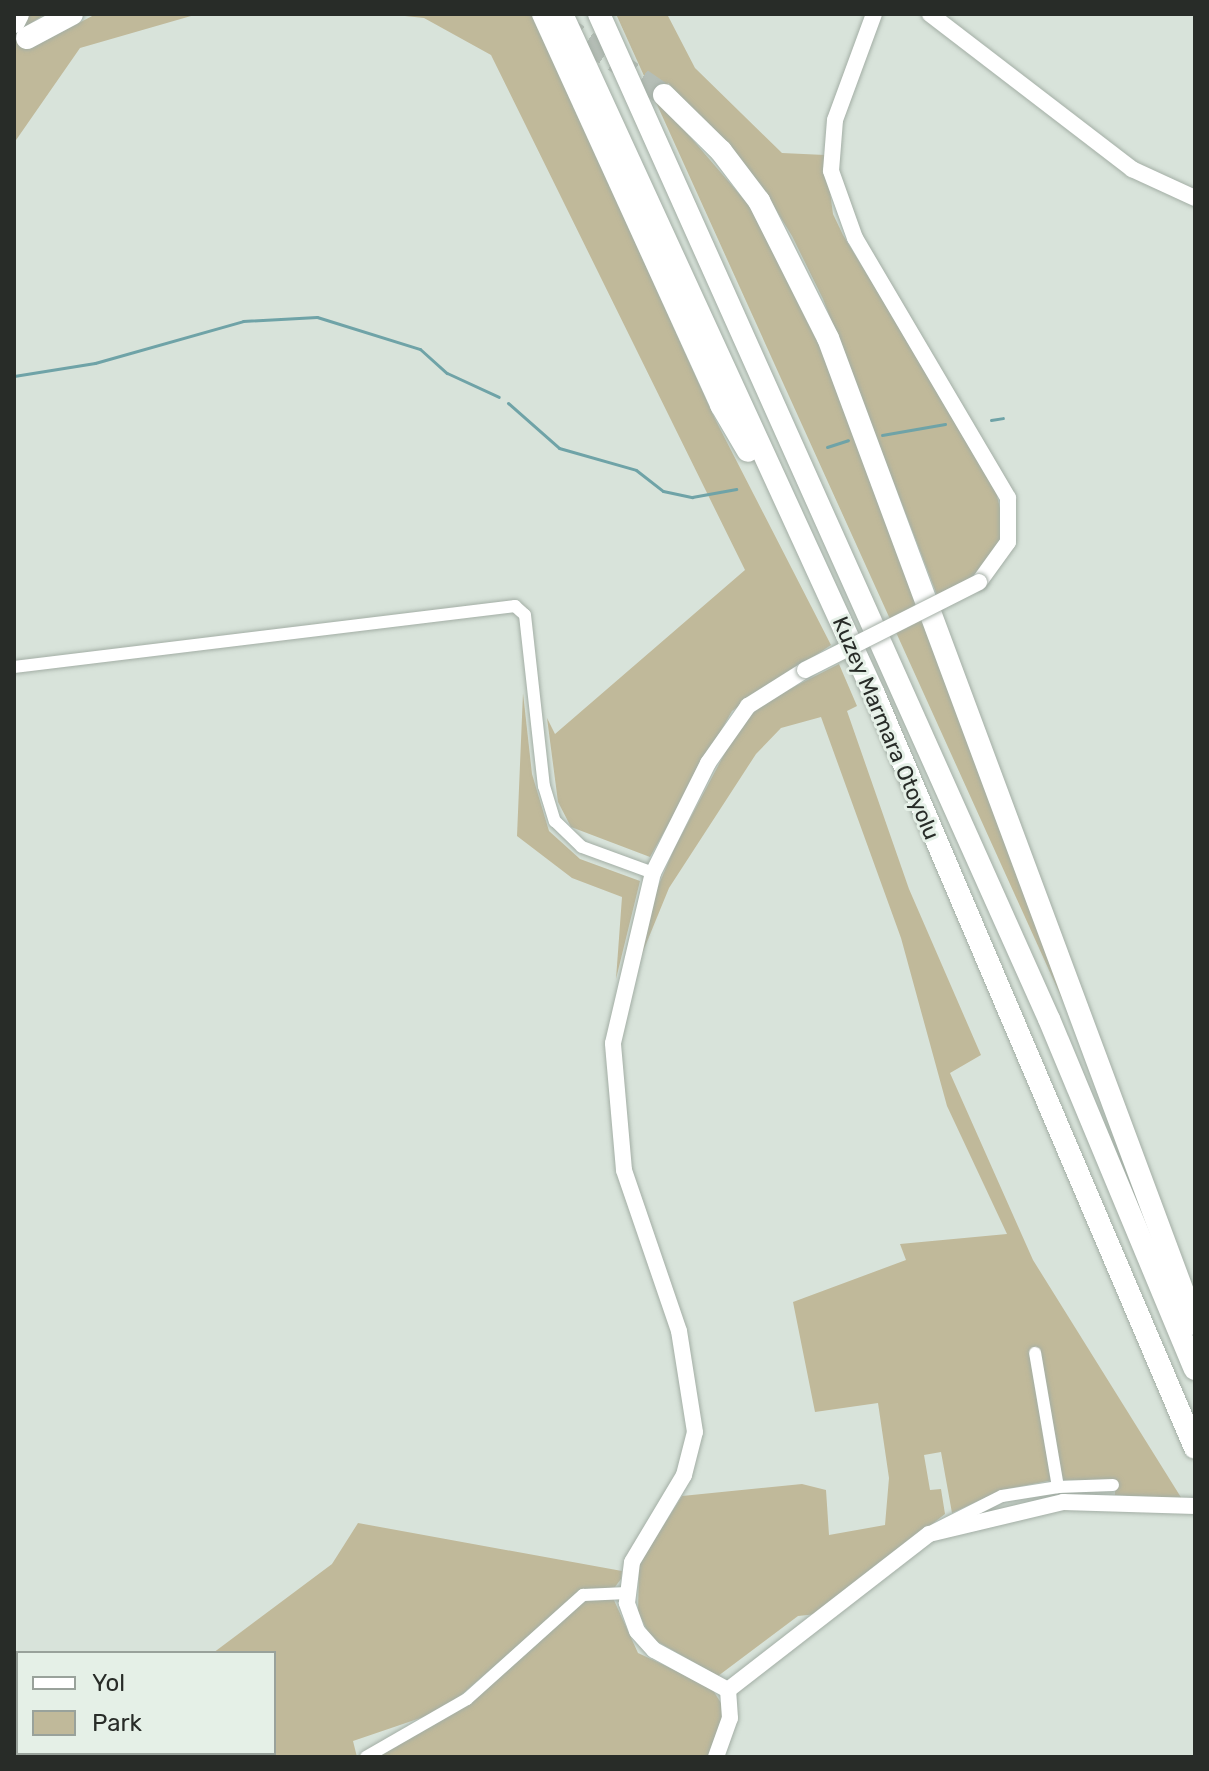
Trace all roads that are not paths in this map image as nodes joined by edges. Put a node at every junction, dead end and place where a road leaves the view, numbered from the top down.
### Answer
1 (18, 14) edge
2 (72, 14) edge
3 (543, 14) edge
4 (562, 14) edge
5 (599, 14) edge
6 (874, 14) edge
7 (930, 14) edge
8 (21, 30) edge
9 (664, 95) tunnel mouth
10 (1195, 198) edge
11 (809, 553) junction
12 (14, 667) edge
13 (653, 873) junction
14 (1195, 1324) edge
15 (1035, 1353) dead end
16 (1195, 1369) edge
17 (1195, 1448) edge
18 (1113, 1485) dead end
19 (1058, 1487) junction
20 (1195, 1506) edge
21 (929, 1534) junction
22 (627, 1593) junction
23 (728, 1690) junction
24 (366, 1757) edge
25 (716, 1757) edge

1 - 8 highway
2 - 8 highway
3 - 11 highway
4 - 11 highway, Kuzey Marmara Otoyolu
5 - 16 highway, Kuzey Marmara Otoyolu
6 - 13 street, bridge
7 - 10 street
9 - 14 highway
11 - 17 highway, Kuzey Marmara Otoyolu
12 - 13 street
13 - 22 street
15 - 19 street
18 - 19 street
19 - 21 street
20 - 21 street
21 - 23 street
22 - 23 street
22 - 24 street
23 - 25 street

